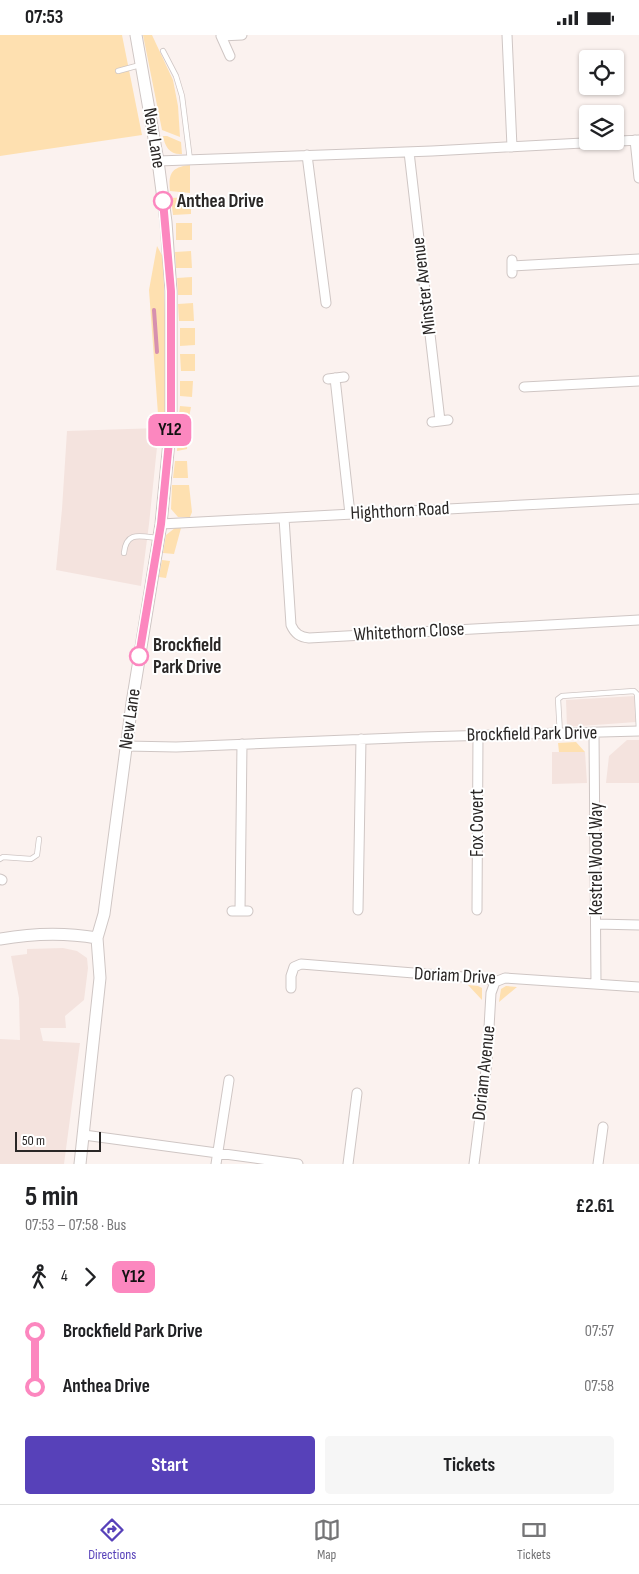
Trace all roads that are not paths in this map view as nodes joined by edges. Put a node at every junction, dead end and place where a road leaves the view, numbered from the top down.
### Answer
1 (136, 35) edge
2 (242, 35) edge
3 (507, 35) edge
4 (221, 36) edge
5 (163, 51) dead end
6 (230, 56) dead end
7 (142, 65) junction
8 (118, 71) dead end
9 (637, 140) edge
10 (512, 147) junction
11 (409, 152) junction
12 (307, 155) junction
13 (190, 160) junction
14 (158, 161) junction
15 (639, 177) edge
16 (639, 259) edge
17 (512, 266) dead end
18 (326, 303) dead end
19 (336, 378) dead end
20 (639, 381) edge
21 (524, 387) dead end
22 (440, 421) dead end
23 (639, 499) edge
24 (350, 514) junction
25 (284, 519) junction
26 (161, 524) junction
27 (158, 538) junction
28 (124, 553) dead end
29 (639, 620) edge
30 (639, 731) edge
31 (594, 733) junction
32 (560, 734) junction
33 (478, 735) junction
34 (361, 739) junction
35 (242, 744) junction
36 (126, 746) junction
37 (39, 839) dead end
38 (0, 859) edge
39 (358, 910) dead end
40 (240, 911) dead end
41 (477, 911) dead end
42 (596, 924) junction
43 (639, 925) edge
44 (97, 938) junction
45 (0, 939) edge
46 (495, 982) junction
47 (596, 984) junction
48 (291, 987) dead end
49 (639, 987) edge
50 (229, 1080) dead end
51 (357, 1093) dead end
52 (603, 1127) dead end
53 (84, 1135) junction
54 (218, 1153) junction
55 (80, 1164) edge
56 (216, 1164) edge
57 (298, 1164) edge
58 (348, 1164) edge
59 (474, 1164) edge
60 (598, 1164) edge

1 - 7 street, New Lane
2 - 4 street
3 - 10 street
4 - 6 street
5 - 13 lane
7 - 8 lane
7 - 14 street, New Lane
9 - 10 street
9 - 15 street
10 - 11 street
11 - 12 street
11 - 22 street, Minster Avenue
12 - 13 street
12 - 18 street
13 - 14 street
14 - 26 street, New Lane
16 - 17 street
19 - 24 street
20 - 21 street
23 - 24 street, Highthorn Road
24 - 25 street, Highthorn Road
25 - 26 street, Highthorn Road
25 - 29 street, Whitethorn Close
26 - 27 street, New Lane
27 - 28 lane
27 - 36 street, New Lane
30 - 31 street, Brockfield Park Drive
30 - 32 lane
31 - 32 street, Brockfield Park Drive
31 - 42 street, Kestrel Wood Way
32 - 33 street, Brockfield Park Drive
33 - 34 street, Brockfield Park Drive
33 - 41 street, Fox Covert
34 - 35 street, Brockfield Park Drive
34 - 39 street
35 - 36 street, Brockfield Park Drive
35 - 40 street
36 - 44 street, New Lane
37 - 38 lane
42 - 43 street
42 - 47 street, Kestrel Wood Way
44 - 45 street
44 - 53 street, New Lane
46 - 47 street, Doriam Drive
46 - 48 street, Doriam Drive
46 - 59 street, Doriam Avenue
47 - 49 street, Doriam Drive
50 - 54 street
51 - 58 street
52 - 60 street
53 - 54 street
53 - 55 street, New Lane
54 - 56 street
54 - 57 street

